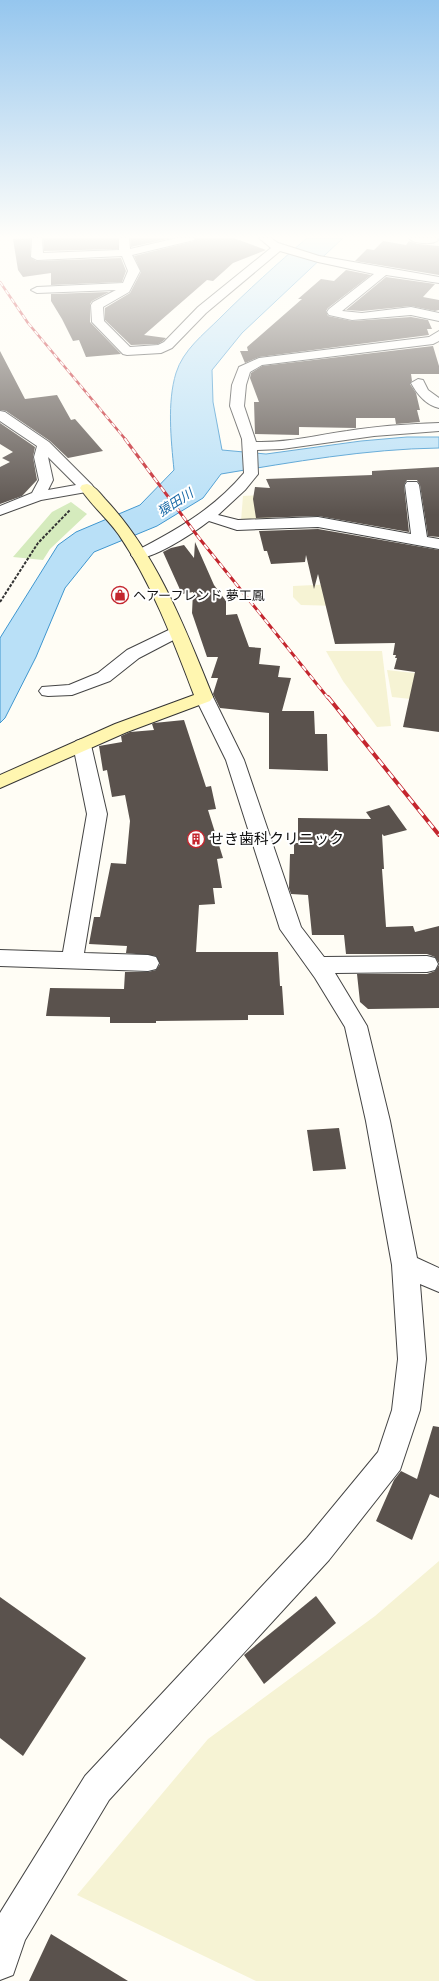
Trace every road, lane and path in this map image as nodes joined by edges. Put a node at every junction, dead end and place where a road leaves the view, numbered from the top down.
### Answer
1 (107, 330) edge
2 (182, 330) edge
3 (439, 335) edge
4 (418, 383) dead end
5 (439, 404) edge
6 (0, 415) edge
7 (439, 427) edge
8 (44, 445) junction
9 (250, 448) junction
10 (412, 485) dead end
11 (38, 496) junction
12 (96, 497) junction
13 (0, 511) edge
14 (207, 516) junction
15 (420, 541) junction
16 (439, 544) edge
17 (135, 549) junction
18 (0, 602) edge
19 (177, 630) junction
20 (48, 691) dead end
21 (204, 697) junction
22 (82, 745) junction
23 (0, 782) edge
24 (0, 958) edge
25 (72, 961) junction
26 (148, 963) dead end
27 (427, 964) dead end
28 (318, 965) junction
29 (405, 1265) junction
30 (439, 1280) edge
31 (0, 1962) edge

1 - 2 street
3 - 9 street
4 - 5 street
6 - 8 street
7 - 9 street
8 - 11 street
8 - 12 street
9 - 14 street
10 - 15 street
11 - 12 street
11 - 13 street
12 - 17 street
12 - 18 path
14 - 15 street
14 - 17 street
15 - 16 street
17 - 19 street
19 - 20 street
19 - 21 street
21 - 22 street
21 - 28 street
22 - 23 street
22 - 25 street
24 - 25 street
25 - 26 street
27 - 28 street
28 - 29 street
29 - 30 street
29 - 31 street

